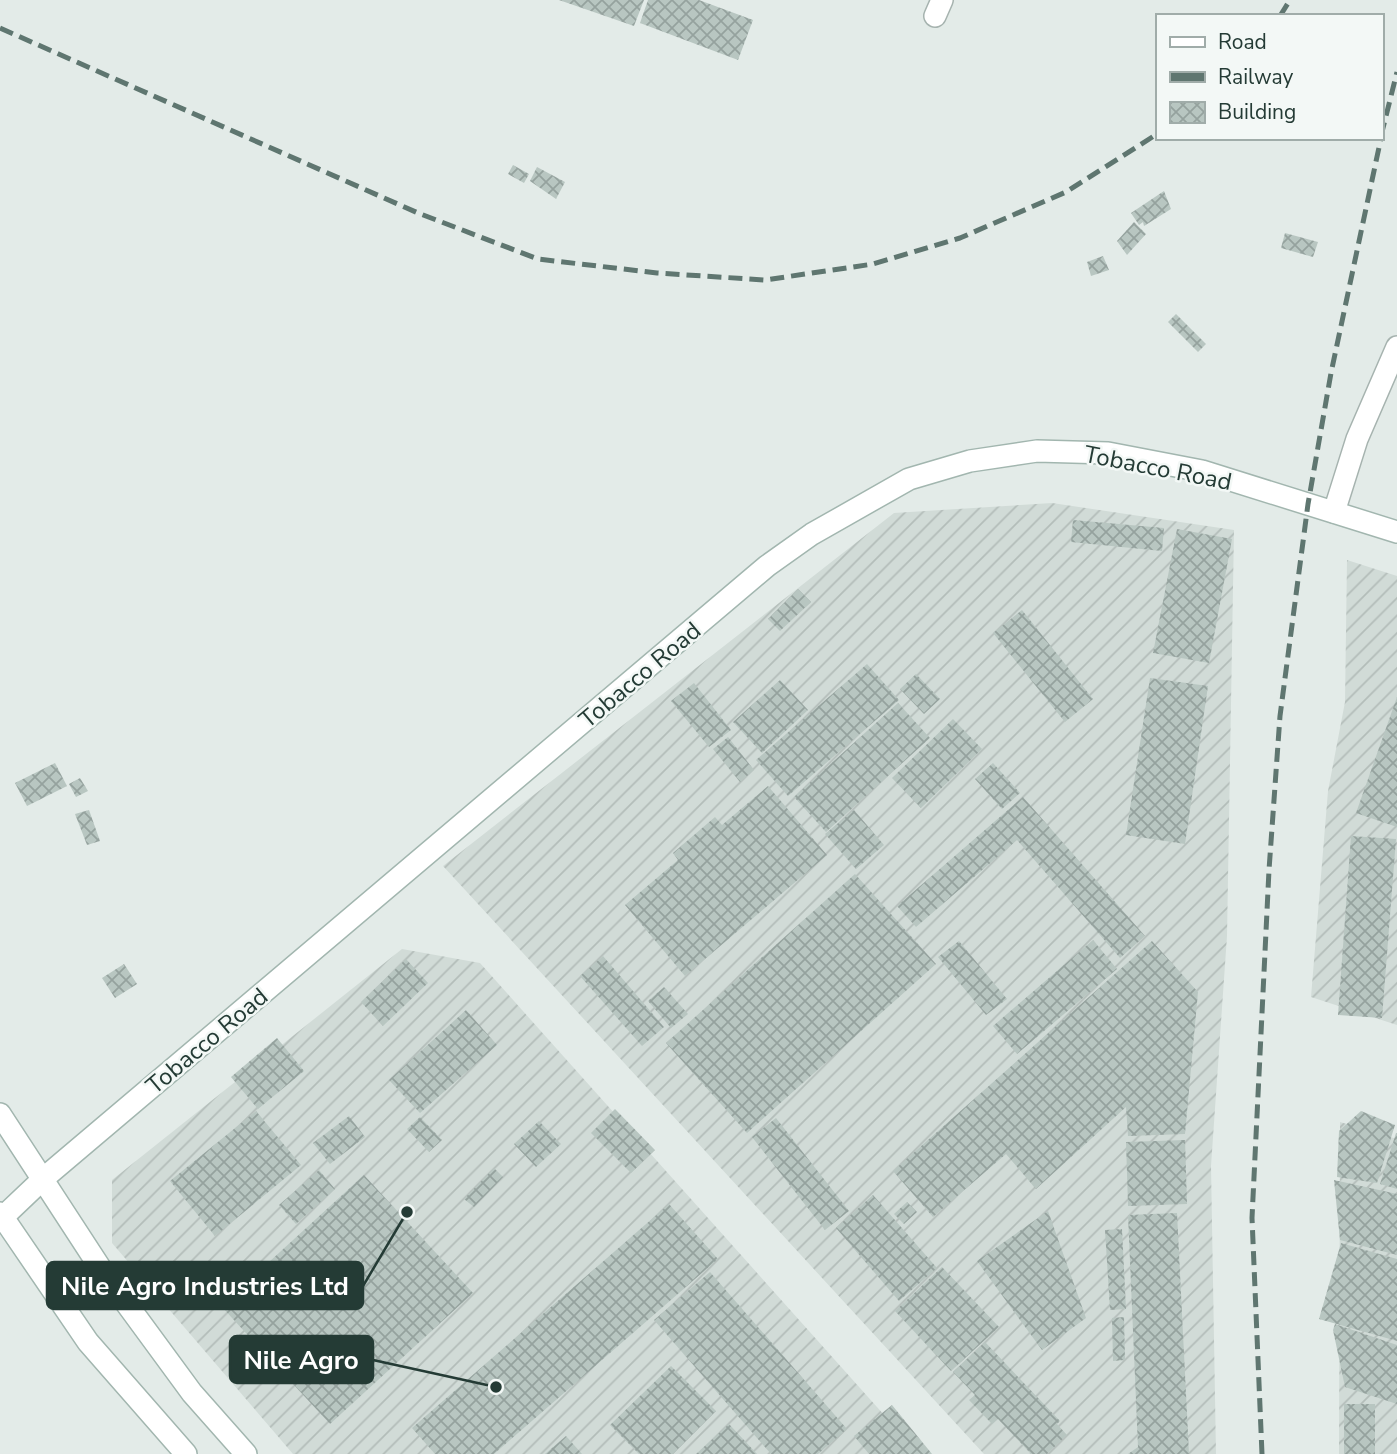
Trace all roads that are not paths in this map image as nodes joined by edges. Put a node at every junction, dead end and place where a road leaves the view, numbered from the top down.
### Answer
1 (1397, 346) edge
2 (1334, 512) junction
3 (1397, 532) edge
4 (0, 1114) edge
5 (44, 1178) junction
6 (1, 1215) edge
7 (186, 1454) edge
8 (246, 1454) edge

1 - 2 street
2 - 3 street, Tobacco Road
2 - 5 street, Tobacco Road
4 - 5 street
5 - 6 street, Tobacco Road
5 - 8 street
6 - 7 street

